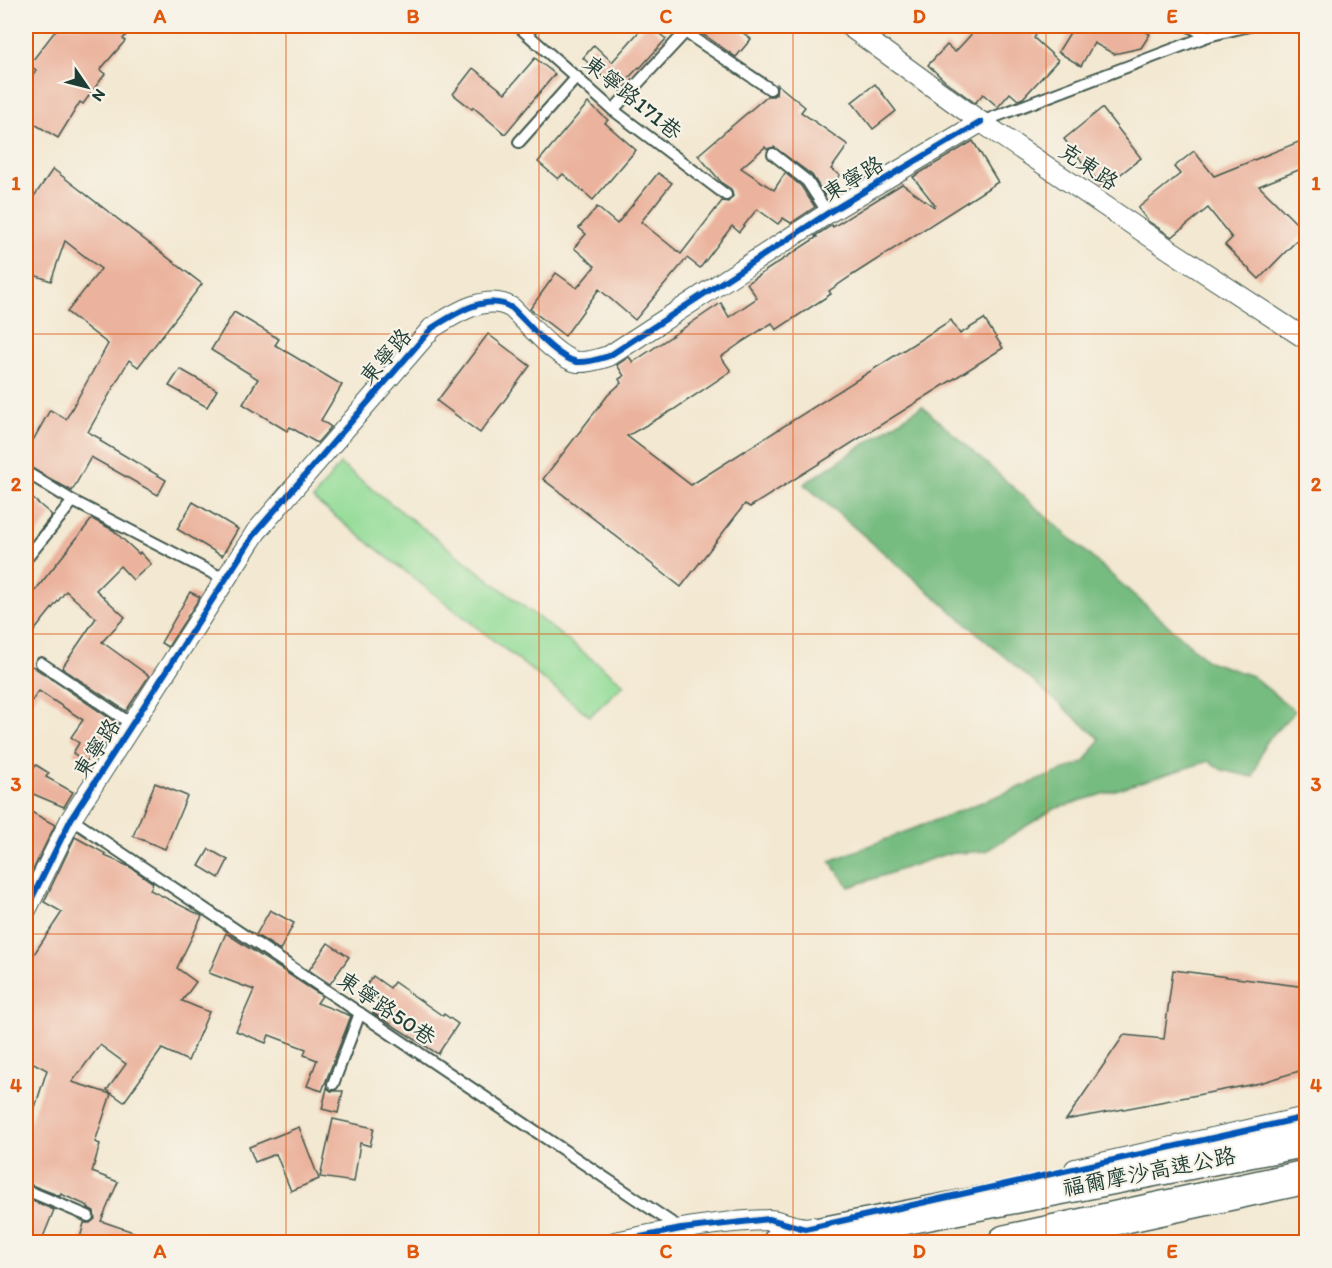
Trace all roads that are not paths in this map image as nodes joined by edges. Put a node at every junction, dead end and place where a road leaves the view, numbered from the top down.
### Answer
1 (518, 26) edge
2 (849, 26) edge
3 (1189, 26) edge
4 (1249, 26) edge
5 (684, 28) edge
6 (1208, 36) junction
7 (577, 77) junction
8 (770, 89) dead end
9 (614, 110) junction
10 (981, 122) junction
11 (519, 142) dead end
12 (773, 154) dead end
13 (726, 195) dead end
14 (828, 213) junction
15 (1306, 339) edge
16 (26, 472) edge
17 (73, 501) junction
18 (26, 558) edge
19 (224, 579) junction
20 (41, 663) dead end
21 (133, 725) junction
22 (71, 819) junction
23 (27, 904) edge
24 (360, 1013) junction
25 (333, 1084) dead end
26 (1306, 1117) edge
27 (1306, 1140) edge
28 (1306, 1177) edge
29 (26, 1190) edge
30 (88, 1216) dead end
31 (681, 1229) junction
32 (615, 1242) edge
33 (780, 1242) edge
34 (1005, 1242) edge

1 - 7 lane, 東寧路171巷
2 - 10 street, 克東路
3 - 6 lane
4 - 6 lane
5 - 8 lane
5 - 9 lane
6 - 10 lane
7 - 9 lane, 東寧路171巷
7 - 11 lane
9 - 13 lane, 東寧路171巷
10 - 14 street, 東寧路
10 - 15 street, 克東路
12 - 14 lane
14 - 19 street, 東寧路
16 - 17 lane
17 - 18 lane
17 - 19 lane
19 - 21 street, 東寧路
20 - 21 lane
21 - 22 street, 東寧路
22 - 23 street, 東寧路
22 - 24 lane, 東寧路50巷
24 - 25 lane
24 - 31 lane, 東寧路50巷
26 - 31 street
27 - 33 highway, 福爾摩沙高速公路
28 - 34 highway, 福爾摩沙高速公路
29 - 30 lane
31 - 32 street

